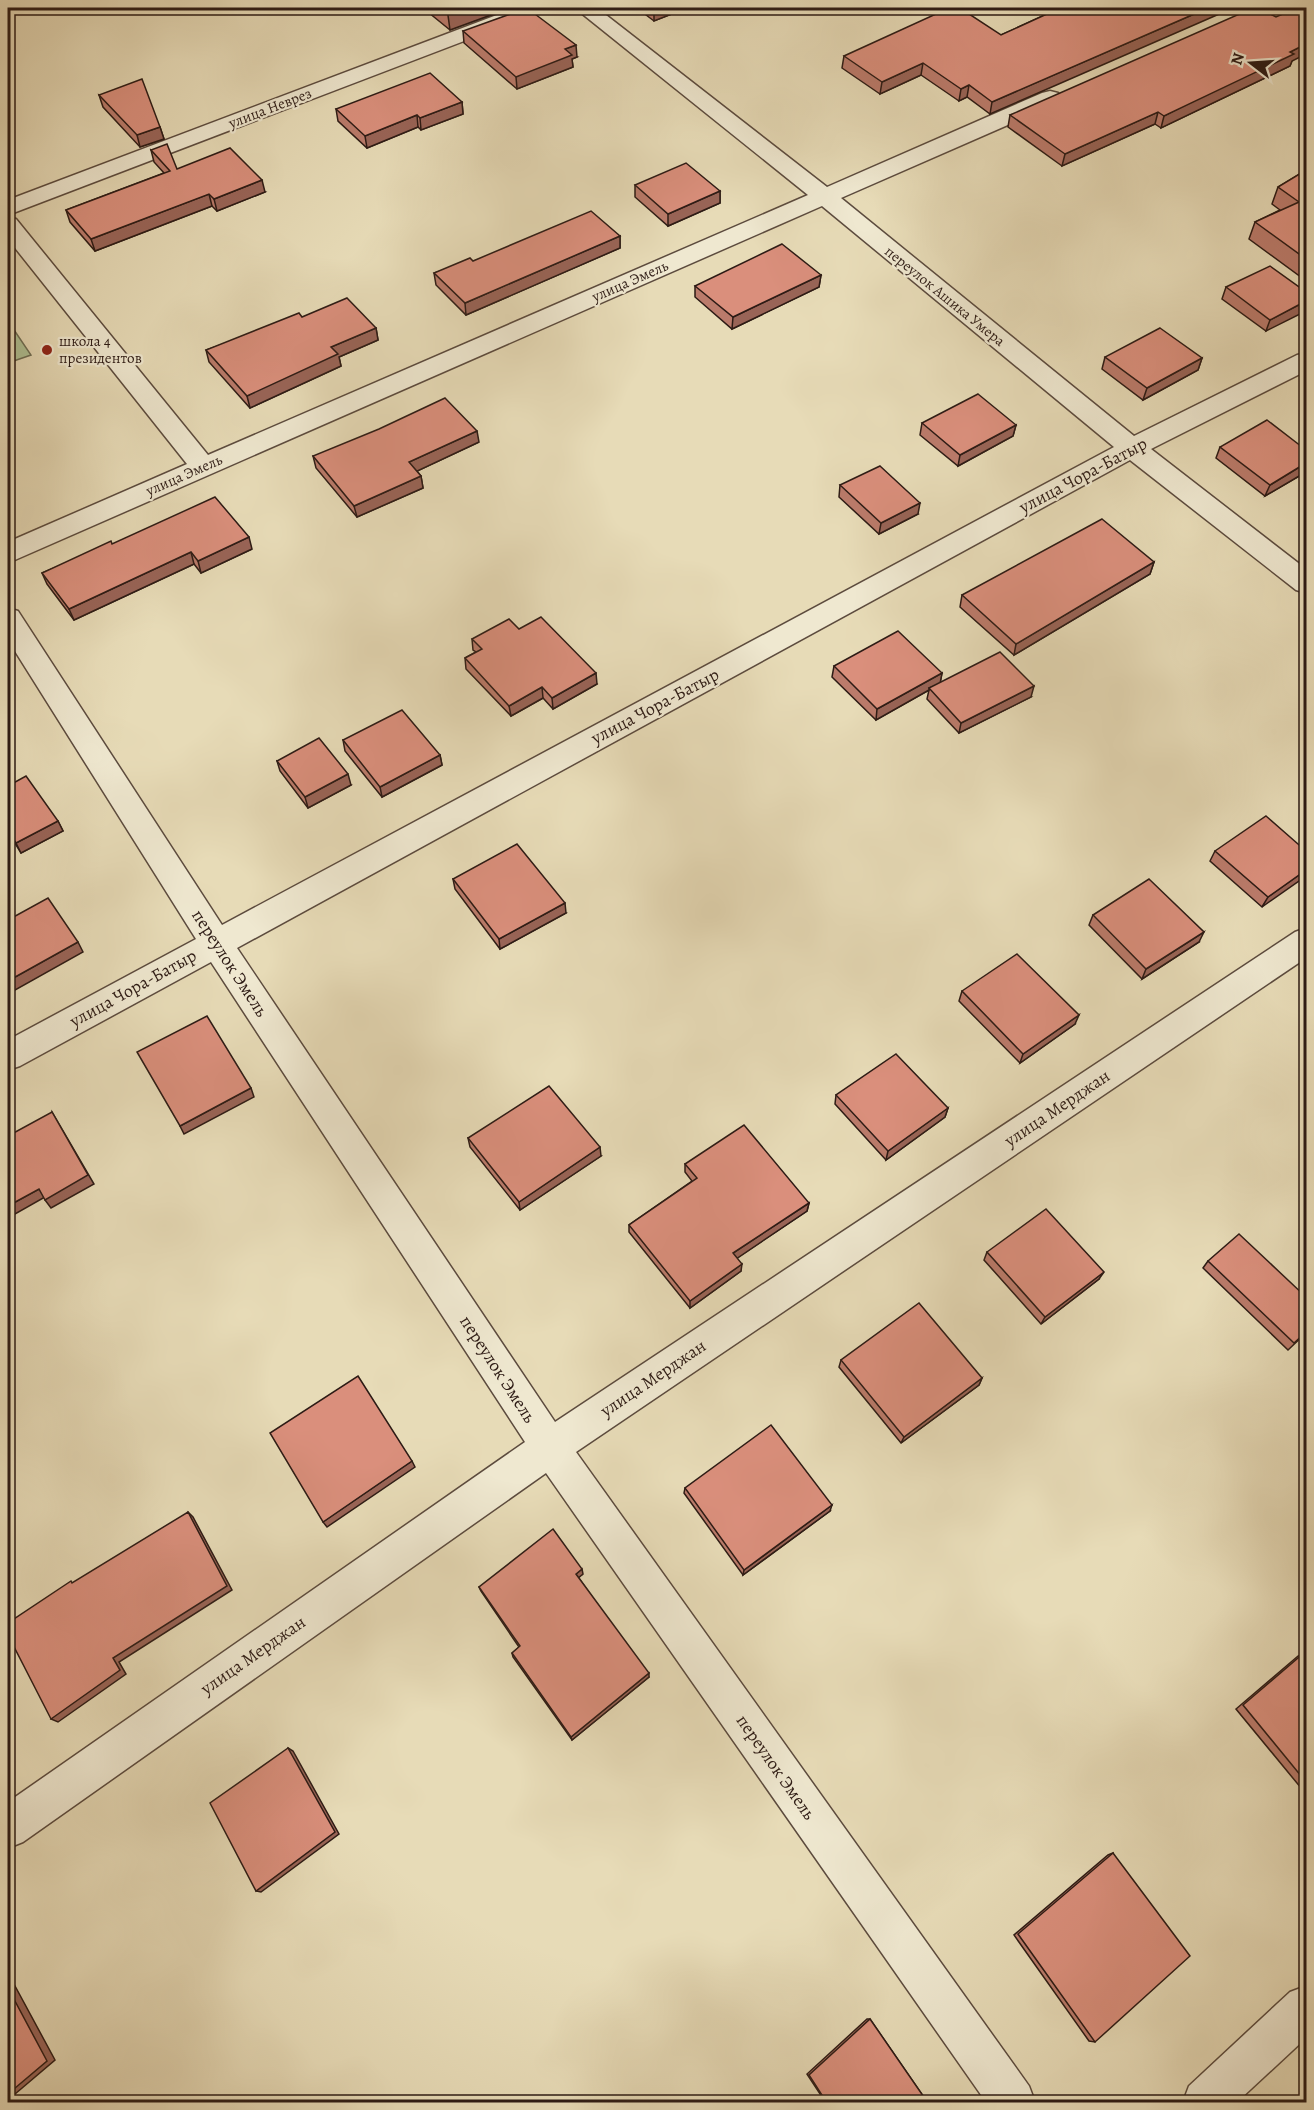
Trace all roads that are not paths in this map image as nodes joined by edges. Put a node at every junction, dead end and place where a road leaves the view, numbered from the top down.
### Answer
1 (533, 8) edge
2 (585, 8) edge
3 (1072, 88) edge
4 (824, 196) junction
5 (8, 208) edge
6 (8, 224) edge
7 (1306, 361) edge
8 (1132, 448) junction
9 (203, 466) junction
10 (8, 553) edge
11 (1306, 583) edge
12 (8, 618) edge
13 (1306, 941) edge
14 (216, 943) junction
15 (8, 1056) edge
16 (550, 1447) junction
17 (8, 1827) edge
18 (1306, 2008) edge
19 (1013, 2103) edge
20 (1205, 2103) edge

1 - 5 street, улица Неврез
2 - 4 street, переулок Ашика Умера
3 - 4 street, улица Эмель
4 - 8 street, переулок Ашика Умера
4 - 9 street, улица Эмель
6 - 9 street
7 - 8 street, улица Чора-Батыр
8 - 11 street, переулок Ашика Умера
8 - 14 street, улица Чора-Батыр
9 - 10 street, улица Эмель
12 - 14 street, переулок Эмель
13 - 16 street, улица Мерджан
14 - 15 street, улица Чора-Батыр
14 - 16 street, переулок Эмель
16 - 17 street, улица Мерджан
16 - 19 street, переулок Эмель
18 - 20 street

